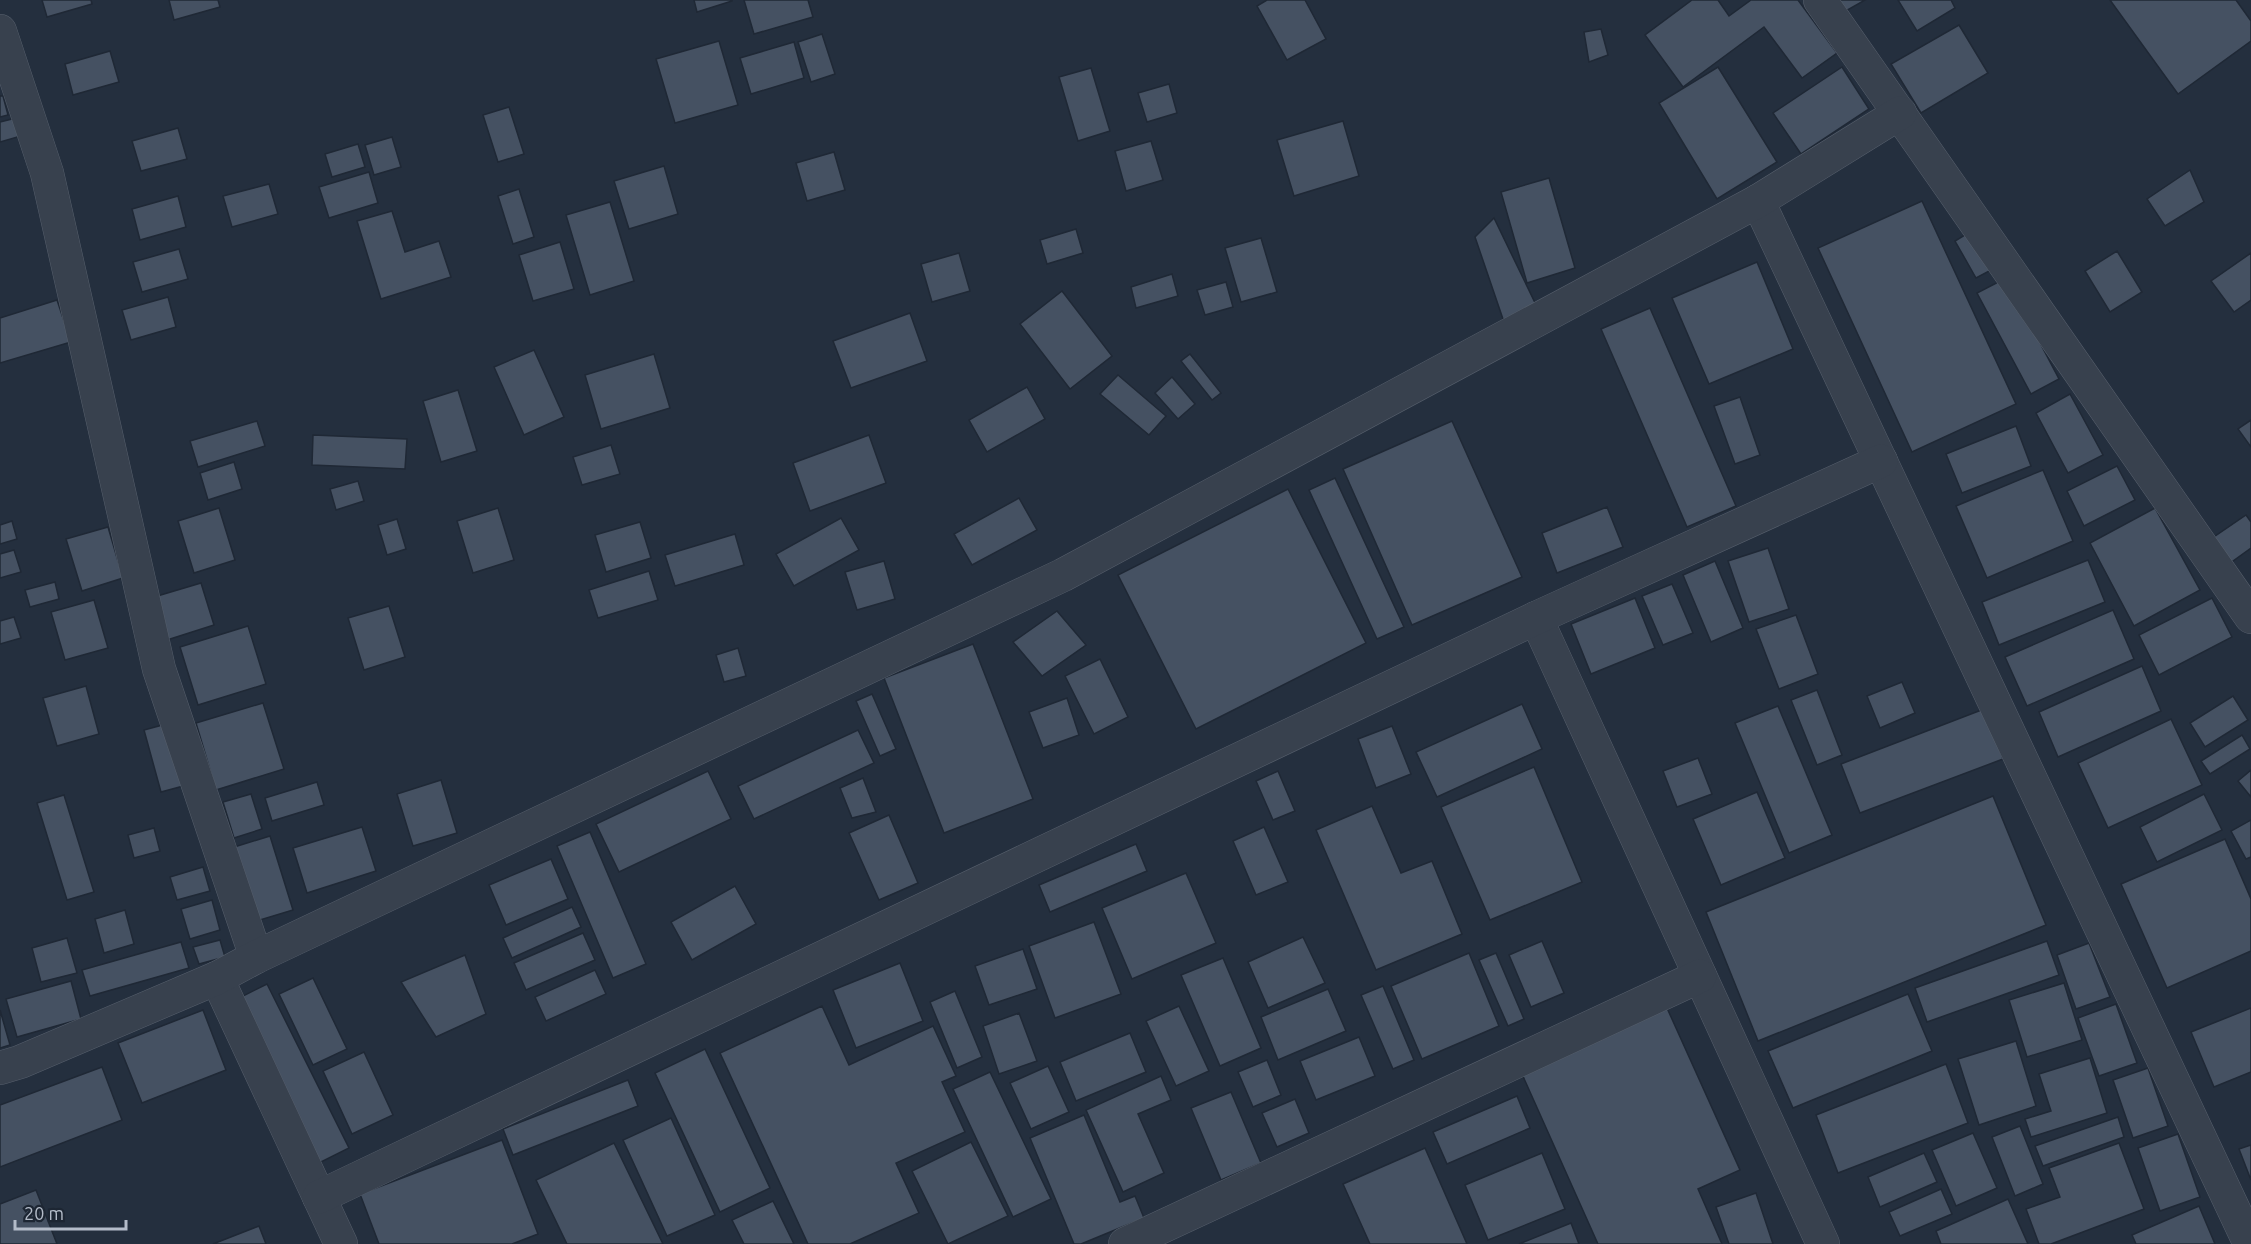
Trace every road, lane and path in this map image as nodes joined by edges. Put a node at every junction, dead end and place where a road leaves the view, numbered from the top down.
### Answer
1 (1821, 0) edge
2 (0, 31) edge
3 (1900, 113) junction
4 (1758, 201) junction
5 (1881, 462) junction
6 (2251, 617) edge
7 (1536, 618) junction
8 (256, 957) junction
9 (1700, 976) junction
10 (217, 978) junction
11 (0, 1068) edge
12 (319, 1197) junction
13 (341, 1244) edge
14 (1125, 1244) edge
15 (1823, 1244) edge
16 (2250, 1244) edge

1 - 3 street
2 - 8 street
3 - 4 street
3 - 6 street
4 - 5 street
4 - 8 street
5 - 7 street
5 - 16 street
7 - 9 street
7 - 12 street
8 - 10 street
9 - 14 street
9 - 15 street
10 - 11 street
10 - 12 street
12 - 13 street

